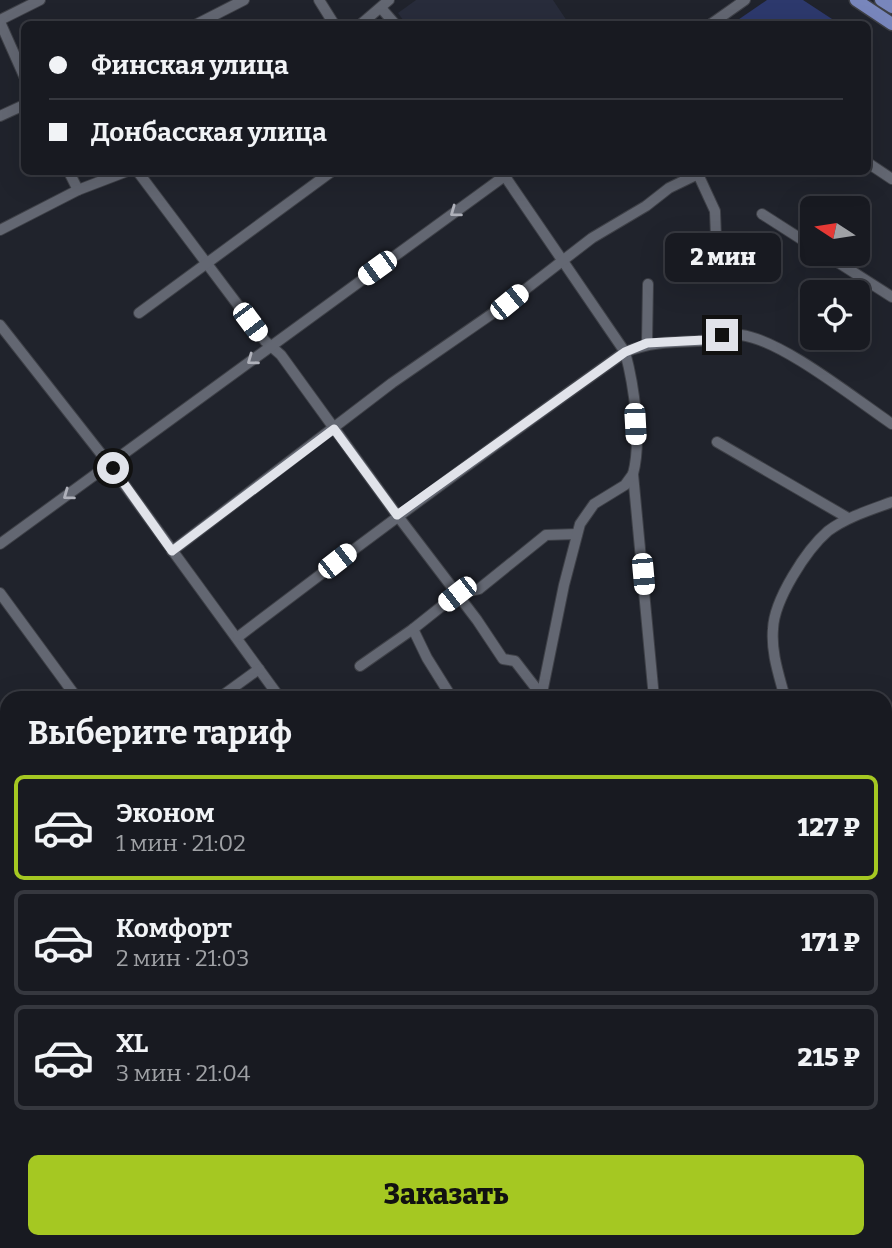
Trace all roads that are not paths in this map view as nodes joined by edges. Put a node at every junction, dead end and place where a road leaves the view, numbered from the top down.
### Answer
1 (40, 0) edge
2 (244, 0) edge
3 (319, 0) edge
4 (389, 0) edge
5 (745, 0) edge
6 (856, 0) edge
7 (869, 0) edge
8 (881, 0) edge
9 (892, 7) edge
10 (381, 8) junction
11 (892, 15) edge
12 (0, 21) edge
13 (203, 21) edge
14 (332, 21) edge
15 (365, 21) edge
16 (392, 21) edge
17 (715, 21) edge
18 (892, 24) edge
19 (21, 69) edge
20 (21, 106) edge
21 (0, 116) edge
22 (871, 165) edge
23 (70, 175) edge
24 (117, 175) edge
25 (140, 175) edge
26 (327, 175) edge
27 (502, 175) edge
28 (506, 175) edge
29 (693, 175) edge
30 (698, 175) edge
31 (892, 179) edge
32 (78, 190) junction
33 (762, 214) dead end
34 (0, 230) edge
35 (716, 237) dead end
36 (800, 238) edge
37 (565, 261) junction
38 (206, 264) junction
39 (844, 266) edge
40 (648, 284) dead end
41 (892, 297) edge
42 (139, 313) dead end
43 (0, 326) edge
44 (647, 343) junction
45 (272, 346) junction
46 (625, 352) junction
47 (892, 424) edge
48 (334, 429) junction
49 (717, 442) dead end
50 (109, 464) junction
51 (633, 474) junction
52 (892, 502) edge
53 (397, 515) junction
54 (848, 518) junction
55 (577, 534) junction
56 (0, 544) edge
57 (172, 551) junction
58 (0, 593) edge
59 (457, 594) junction
60 (413, 629) junction
61 (238, 637) junction
62 (360, 666) dead end
63 (258, 669) junction
64 (72, 691) edge
65 (228, 691) edge
66 (275, 691) edge
67 (448, 691) edge
68 (537, 691) edge
69 (542, 691) edge
70 (653, 691) edge
71 (783, 691) edge

1 - 12 street
2 - 13 street
3 - 14 street
4 - 10 street
5 - 17 street
6 - 18 main road
7 - 11 main road
8 - 9 main road
10 - 15 street
10 - 16 street
12 - 19 street
20 - 21 street
22 - 31 street
23 - 32 street
24 - 32 street
25 - 38 street
26 - 38 street
27 -> 45 street
28 - 37 street
29 - 37 street
30 - 35 street
32 - 34 street
33 - 36 street
37 - 46 street
37 - 48 street
38 - 42 street
38 - 45 street
39 - 41 street
40 - 44 street
43 - 50 street
44 - 46 street
44 - 47 street
45 - 48 street
45 -> 50 street
46 - 51 street
46 - 53 street
48 - 53 street
48 - 57 street
49 - 54 street
50 -> 56 street
50 - 57 street
51 - 55 street
51 - 70 street
52 - 54 street
53 - 59 street
53 - 61 street
54 - 71 street
55 - 59 street
55 - 69 street
57 - 61 street
58 - 64 street
59 - 60 street
59 - 68 street
60 - 62 street
60 - 67 street
61 - 63 street
63 - 65 street
63 - 66 street

